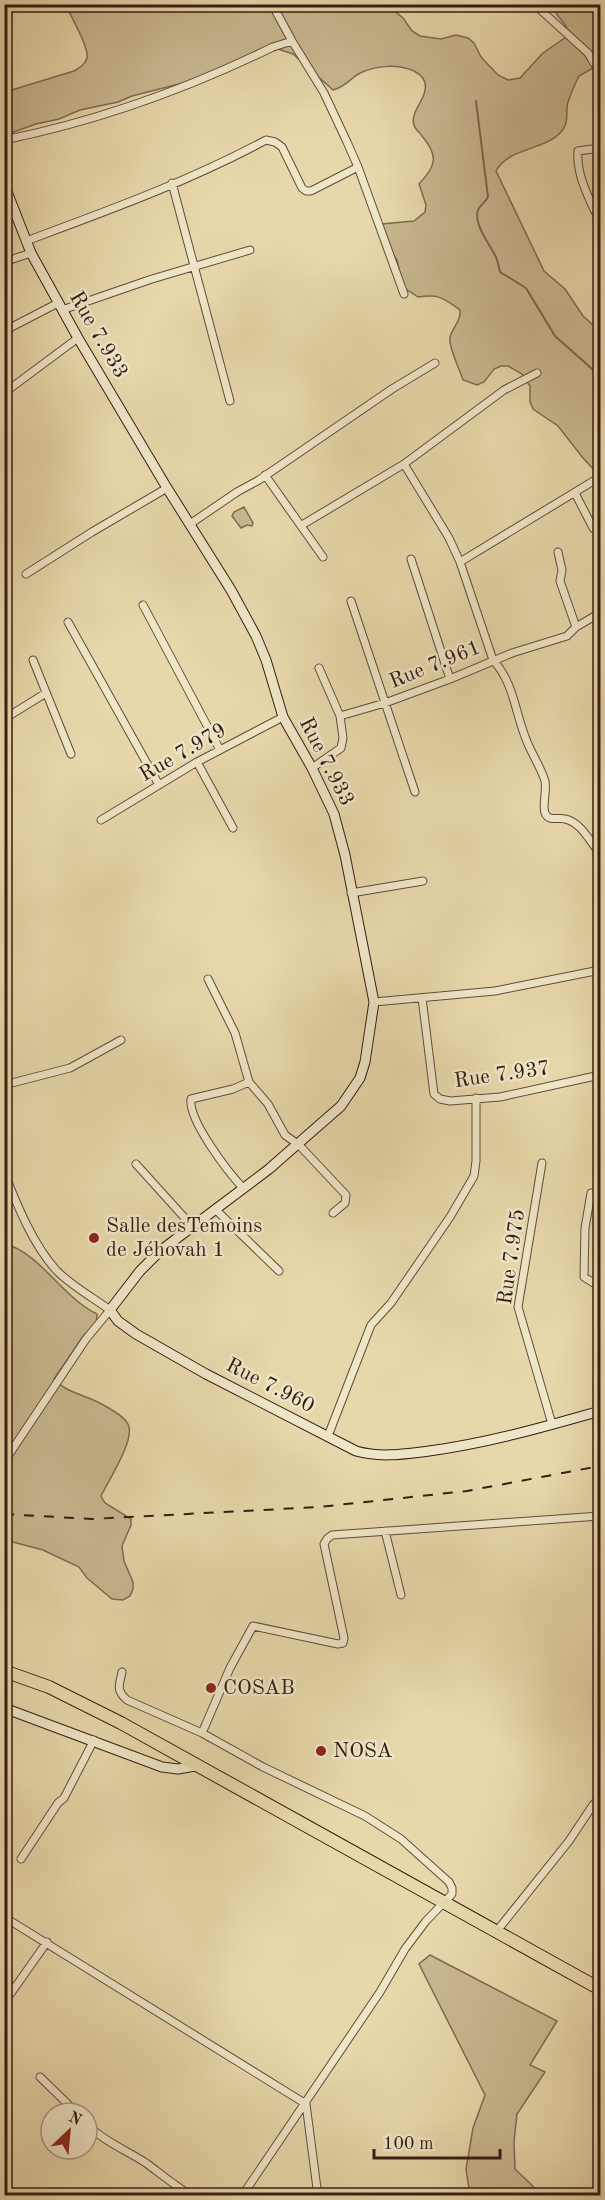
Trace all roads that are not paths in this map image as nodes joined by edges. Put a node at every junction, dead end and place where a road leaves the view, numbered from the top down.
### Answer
1 (272, 4) edge
2 (534, 4) edge
3 (292, 41) junction
4 (600, 74) edge
5 (4, 140) edge
6 (600, 148) edge
7 (358, 167) junction
8 (172, 183) junction
9 (4, 184) edge
10 (600, 222) edge
11 (26, 241) junction
12 (250, 250) dead end
13 (32, 253) junction
14 (4, 262) edge
15 (194, 268) junction
16 (404, 294) dead end
17 (60, 306) junction
18 (4, 331) edge
19 (78, 338) junction
20 (435, 363) dead end
21 (537, 373) dead end
22 (4, 393) edge
23 (230, 401) dead end
24 (404, 464) junction
25 (266, 475) junction
26 (596, 480) dead end
27 (167, 488) junction
28 (575, 493) junction
29 (189, 524) junction
30 (302, 525) junction
31 (600, 531) edge
32 (558, 552) dead end
33 (323, 557) dead end
34 (411, 558) dead end
35 (460, 562) junction
36 (26, 574) dead end
37 (351, 601) dead end
38 (143, 605) dead end
39 (600, 613) edge
40 (68, 622) dead end
41 (576, 627) junction
42 (33, 660) dead end
43 (493, 660) junction
44 (319, 668) dead end
45 (450, 679) junction
46 (46, 693) junction
47 (385, 703) junction
48 (340, 716) junction
49 (283, 717) junction
50 (4, 719) edge
51 (220, 750) junction
52 (70, 754) dead end
53 (197, 762) junction
54 (312, 768) junction
55 (159, 785) junction
56 (415, 792) dead end
57 (101, 820) dead end
58 (233, 828) dead end
59 (600, 854) edge
60 (423, 881) dead end
61 (351, 893) junction
62 (600, 963) edge
63 (597, 971) edge
64 (208, 979) dead end
65 (422, 998) junction
66 (374, 1002) junction
67 (121, 1040) dead end
68 (600, 1075) edge
69 (249, 1082) junction
70 (4, 1085) edge
71 (476, 1098) junction
72 (299, 1145) junction
73 (542, 1163) dead end
74 (136, 1164) dead end
75 (4, 1173) edge
76 (243, 1188) junction
77 (591, 1192) dead end
78 (215, 1209) junction
79 (333, 1213) dead end
80 (192, 1226) junction
81 (279, 1271) dead end
82 (600, 1287) edge
83 (110, 1310) junction
84 (600, 1411) edge
85 (552, 1424) junction
86 (328, 1436) junction
87 (4, 1462) edge
88 (600, 1516) edge
89 (385, 1531) junction
90 (402, 1595) dead end
91 (4, 1671) edge
92 (122, 1672) dead end
93 (4, 1708) edge
94 (202, 1733) junction
95 (93, 1740) junction
96 (195, 1766) junction
97 (600, 1798) edge
98 (21, 1859) dead end
99 (444, 1903) junction
100 (4, 1917) edge
101 (496, 1932) junction
102 (47, 1942) junction
103 (600, 1989) edge
104 (4, 2003) edge
105 (40, 2077) dead end
106 (65, 2101) edge
107 (306, 2104) junction
108 (99, 2134) edge
109 (192, 2196) edge
110 (243, 2196) edge
111 (318, 2196) edge

1 - 3 street
2 - 4 street
3 - 5 street
3 - 7 street
6 - 10 street
7 - 8 street
7 - 16 street
8 - 11 street
8 - 15 street
9 - 11 street, Rue 7.933
11 - 13 street, Rue 7.933
12 - 15 street
13 - 14 street
13 - 17 street, Rue 7.933
15 - 17 street
15 - 23 street
17 - 18 street
17 - 19 street, Rue 7.933
19 - 22 street
19 - 27 street, Rue 7.933
20 - 25 street
21 - 24 street
24 - 30 street
24 - 35 street
25 - 29 street
25 - 30 street
26 - 28 street
27 - 29 street, Rue 7.933
27 - 36 street
28 - 31 street
28 - 35 street
29 - 49 street, Rue 7.933
30 - 33 street
32 - 41 street
34 - 45 street
35 - 43 street
37 - 47 street
38 - 51 street
39 - 41 street, Rue 7.961
40 - 55 street
41 - 43 street, Rue 7.961
42 - 46 street
43 - 45 street, Rue 7.961
43 - 59 street
44 - 48 street
45 - 47 street, Rue 7.961
46 - 50 street
46 - 52 street
47 - 48 street, Rue 7.961
47 - 56 street
48 - 54 street
49 - 51 street, Rue 7.979
49 - 54 street, Rue 7.933
51 - 53 street, Rue 7.979
53 - 55 street, Rue 7.979
53 - 58 street
54 - 61 street, Rue 7.933
55 - 57 street, Rue 7.979
60 - 61 street
61 - 66 street, Rue 7.933
62 - 63 street
63 - 65 street
64 - 69 street
65 - 66 street
65 - 71 street, Rue 7.937
66 - 72 street, Rue 7.933
67 - 70 street
68 - 71 street, Rue 7.937
69 - 72 street
69 - 76 street
71 - 86 street
72 - 76 street, Rue 7.933
72 - 79 street
73 - 85 street, Rue 7.975
74 - 80 street
75 - 83 street, Rue 7.960
76 - 78 street, Rue 7.933
77 - 82 street
78 - 80 street, Rue 7.933
78 - 81 street
80 - 83 street, Rue 7.933
83 - 86 street, Rue 7.960
83 - 87 street
84 - 85 street, Rue 7.960
85 - 86 street, Rue 7.960
88 - 89 street
89 - 90 street
89 - 94 street
91 - 96 highway
92 - 94 street
93 - 95 street
94 - 99 street
95 - 96 street
95 - 98 street
96 - 99 highway
97 - 101 street
99 - 101 highway
99 - 107 street
100 - 102 street
101 - 103 highway
102 - 104 street
102 - 107 street
105 - 106 street
107 - 110 street
107 - 111 street
108 - 109 street

